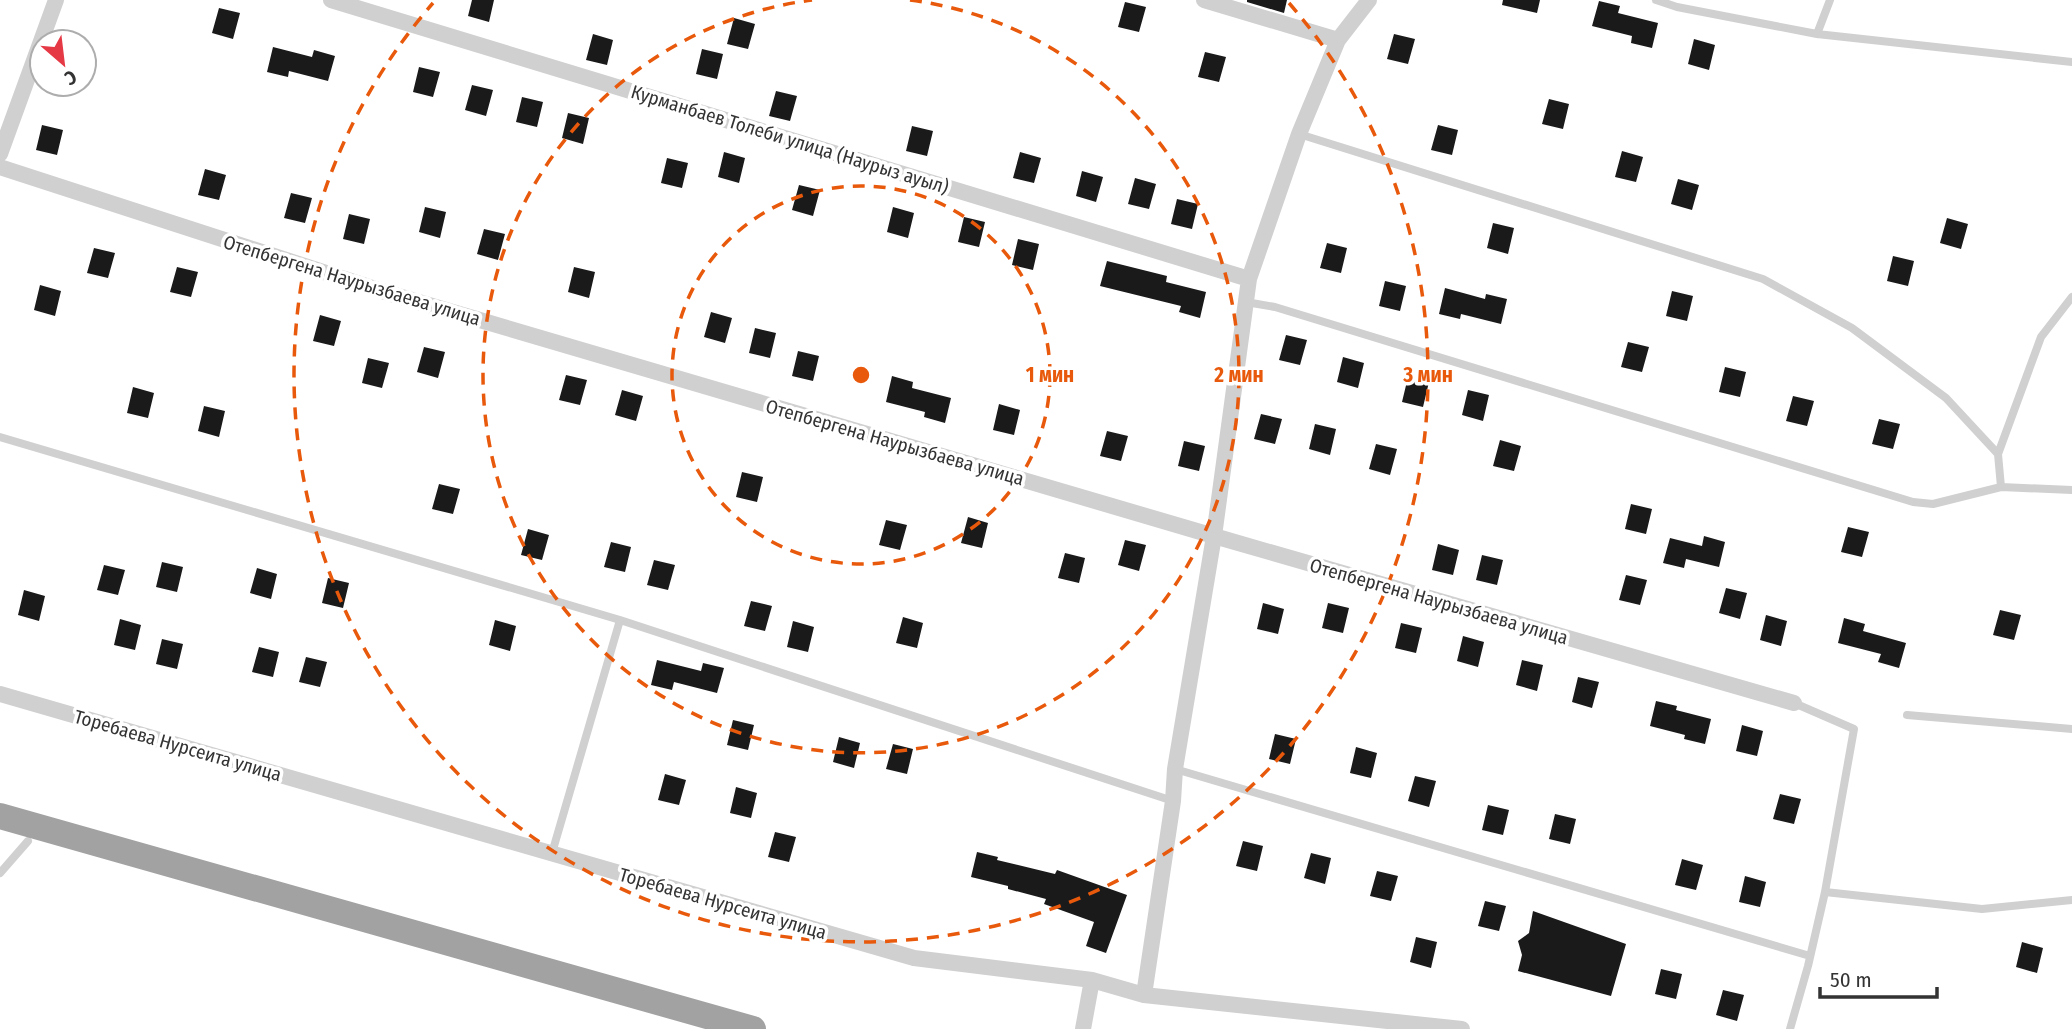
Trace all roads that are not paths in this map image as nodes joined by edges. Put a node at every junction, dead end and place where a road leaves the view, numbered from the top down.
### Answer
1 (55, 0) edge
2 (331, 0) edge
3 (1204, 0) edge
4 (1368, 0) edge
5 (1656, 0) edge
6 (1830, 0) edge
7 (1678, 3) edge
8 (1817, 34) junction
9 (1338, 40) junction
10 (2072, 62) edge
11 (1300, 134) junction
12 (0, 154) edge
13 (0, 167) edge
14 (1249, 279) junction
15 (2072, 297) edge
16 (1246, 302) junction
17 (0, 436) edge
18 (1997, 454) junction
19 (2001, 487) junction
20 (2072, 490) edge
21 (1214, 536) junction
22 (620, 620) junction
23 (0, 694) edge
24 (1794, 703) joint
25 (1907, 715) dead end
26 (2072, 729) edge
27 (1175, 769) junction
28 (1173, 801) junction
29 (0, 816) edge
30 (0, 833) edge
31 (28, 841) junction
32 (552, 853) junction
33 (0, 873) edge
34 (1825, 892) junction
35 (2072, 900) edge
36 (1810, 957) junction
37 (1091, 980) junction
38 (1144, 995) junction
39 (688, 1029) edge
40 (753, 1029) edge
41 (1083, 1029) edge
42 (1462, 1029) edge
43 (1790, 1029) edge

1 - 12 street
2 - 14 street, Курманбаев Толеби улица (Наурыз ауыл)
3 - 9 street
4 - 9 street
5 - 7 lane
6 - 8 lane
7 - 8 lane
8 - 10 lane
9 - 11 street
11 - 14 street
11 - 18 lane
13 - 21 street, Отепбергена Наурызбаева улица
14 - 16 street
15 - 18 lane
16 - 19 lane
16 - 21 street
17 - 22 lane
18 - 19 lane
19 - 20 lane
21 - 24 street, Отепбергена Наурызбаева улица
21 - 27 street
22 - 28 lane
22 - 32 lane
23 - 32 street, Торебаева Нурсеита улица
24 - 34 lane
25 - 26 lane
27 - 28 street
27 - 36 lane
28 - 38 street
29 - 40 highway
30 - 31 highway
31 - 33 lane
31 - 39 highway
32 - 37 street, Торебаева Нурсеита улица
34 - 35 lane
34 - 36 lane
36 - 43 lane
37 - 38 street, Торебаева Нурсеита улица
37 - 41 street
38 - 42 street, Торебаева Нурсеита улица

